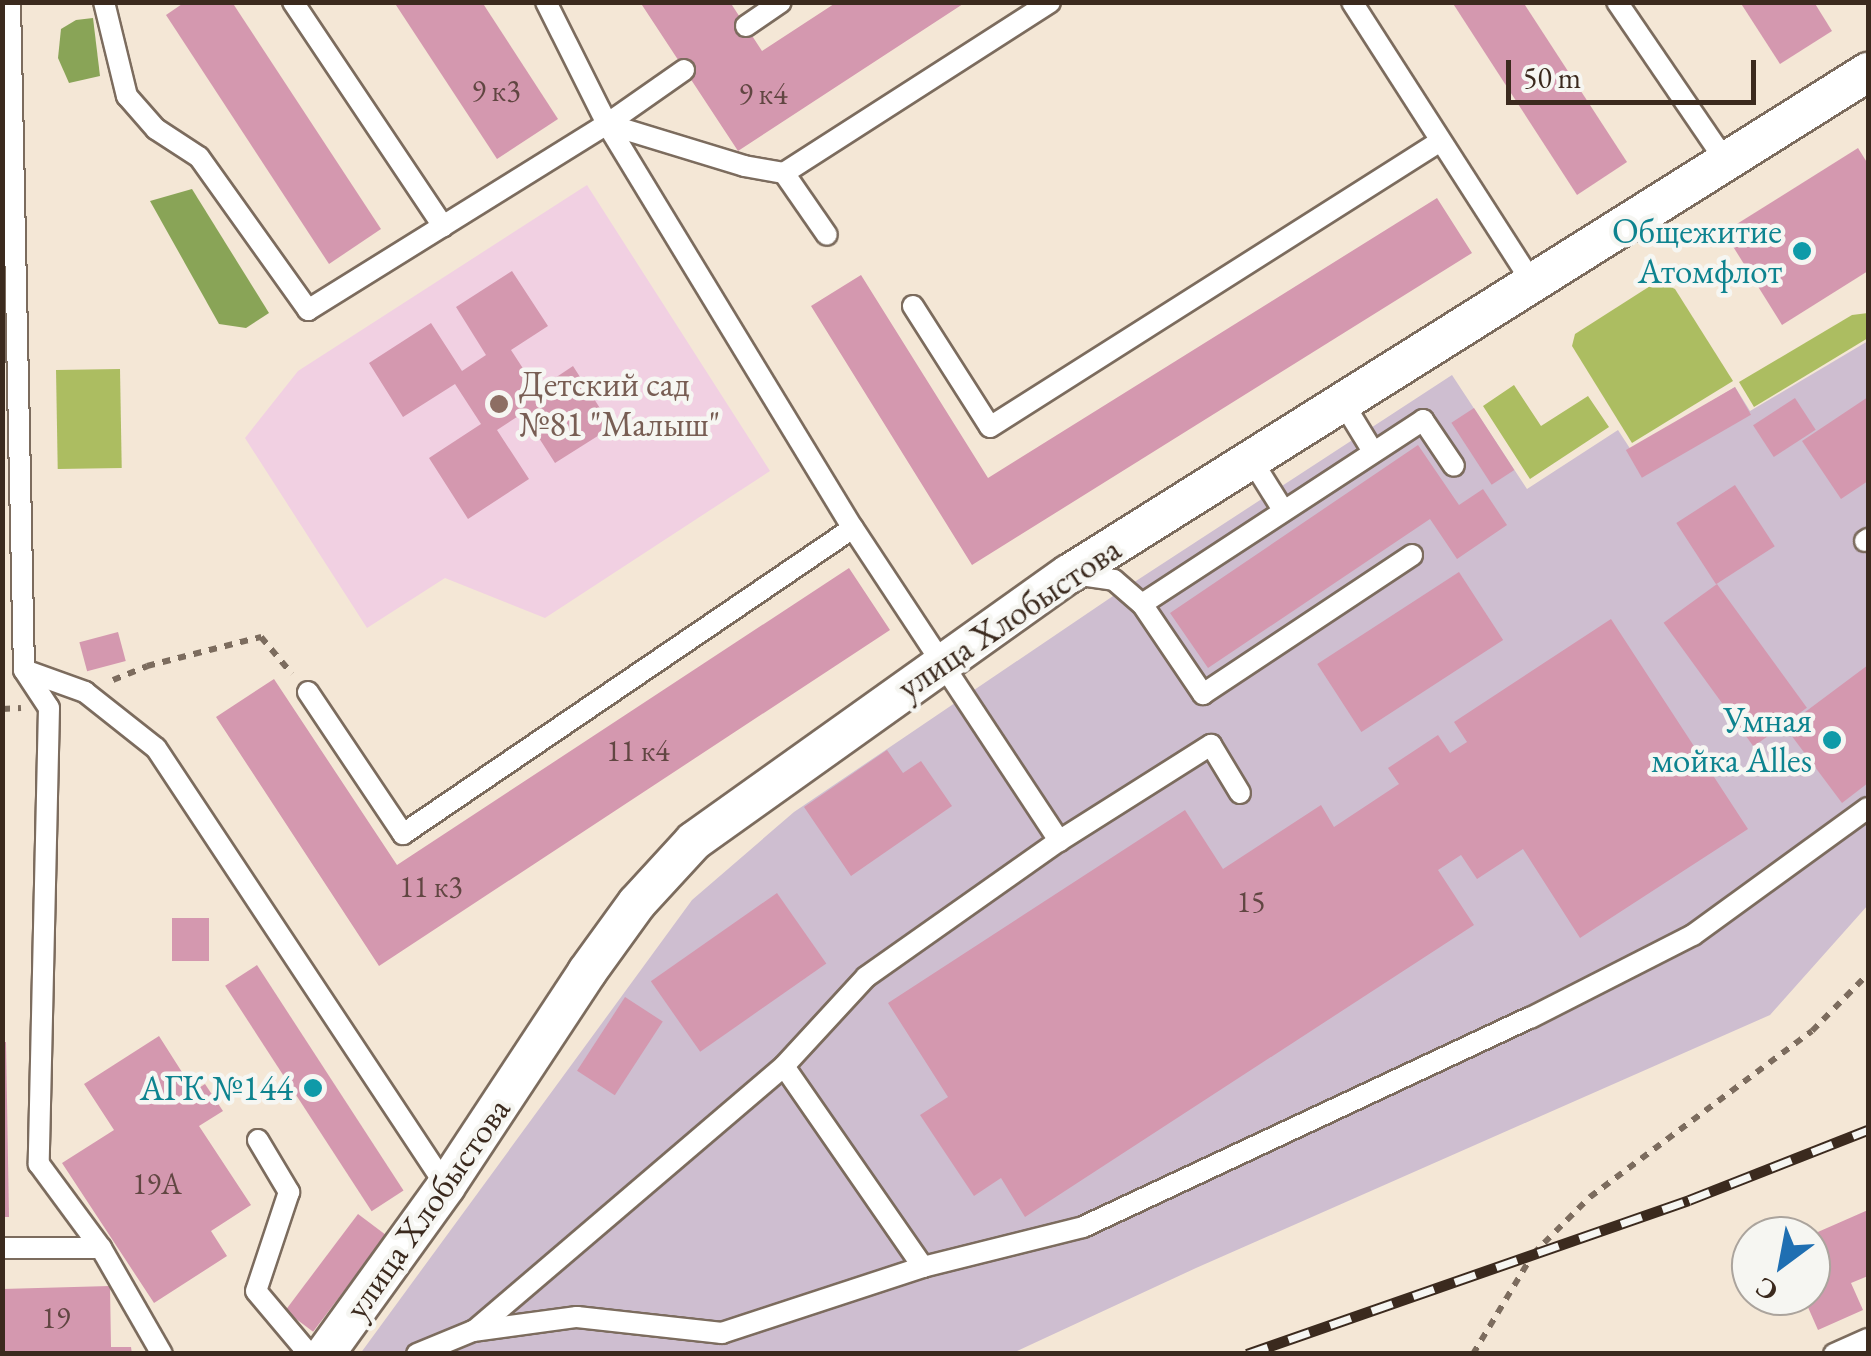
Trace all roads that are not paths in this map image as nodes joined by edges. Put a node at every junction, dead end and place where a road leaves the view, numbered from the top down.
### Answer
1 (10, 2) edge
2 (104, 2) edge
3 (293, 2) edge
4 (546, 2) edge
5 (781, 2) edge
6 (1050, 2) edge
7 (1352, 2) edge
8 (1617, 2) edge
9 (746, 26) dead end
10 (684, 70) dead end
11 (1868, 72) edge
12 (607, 124) junction
13 (1440, 142) junction
14 (1724, 159) junction
15 (784, 173) junction
16 (443, 226) junction
17 (828, 235) dead end
18 (1530, 282) junction
19 (913, 306) dead end
20 (1342, 401) junction
21 (1372, 450) junction
22 (1251, 459) junction
23 (1454, 466) dead end
24 (1283, 510) junction
25 (853, 528) junction
26 (1412, 554) dead end
27 (1069, 574) junction
28 (1142, 604) junction
29 (941, 662) junction
30 (24, 670) junction
31 (308, 692) road end
32 (1240, 794) dead end
33 (1868, 808) edge
34 (1059, 841) junction
35 (784, 1066) junction
36 (258, 1140) dead end
37 (446, 1186) junction
38 (2, 1248) edge
39 (101, 1248) junction
40 (923, 1267) junction
41 (474, 1331) junction
42 (1868, 1340) edge
43 (162, 1354) edge
44 (309, 1354) edge
45 (325, 1354) edge
46 (417, 1354) edge
47 (1834, 1354) edge

1 - 30 lane
2 - 16 lane
3 - 16 lane
4 - 12 lane
5 - 9 lane
6 - 15 lane
7 - 13 lane
8 - 14 lane
10 - 12 lane
11 - 14 street, улица Хлобыстова
12 - 15 lane
12 - 16 lane
12 - 25 lane
13 - 18 lane
13 - 19 lane
14 - 18 street, улица Хлобыстова
15 - 17 lane
18 - 20 street, улица Хлобыстова
20 - 21 lane
20 - 22 street, улица Хлобыстова
21 - 23 lane
21 - 24 lane
22 - 24 lane
22 - 27 street, улица Хлобыстова
24 - 28 lane
25 - 29 lane
25 - 31 lane
26 - 28 lane
27 - 28 lane
27 - 29 street, улица Хлобыстова
29 - 34 lane
29 - 37 street, улица Хлобыстова
30 - 37 lane
30 - 39 lane
32 - 34 lane
33 - 40 lane
34 - 35 lane
35 - 40 lane
35 - 41 lane
36 - 44 lane
37 - 45 street, улица Хлобыстова
38 - 39 lane
39 - 43 lane
40 - 41 lane
41 - 46 lane
42 - 47 lane

